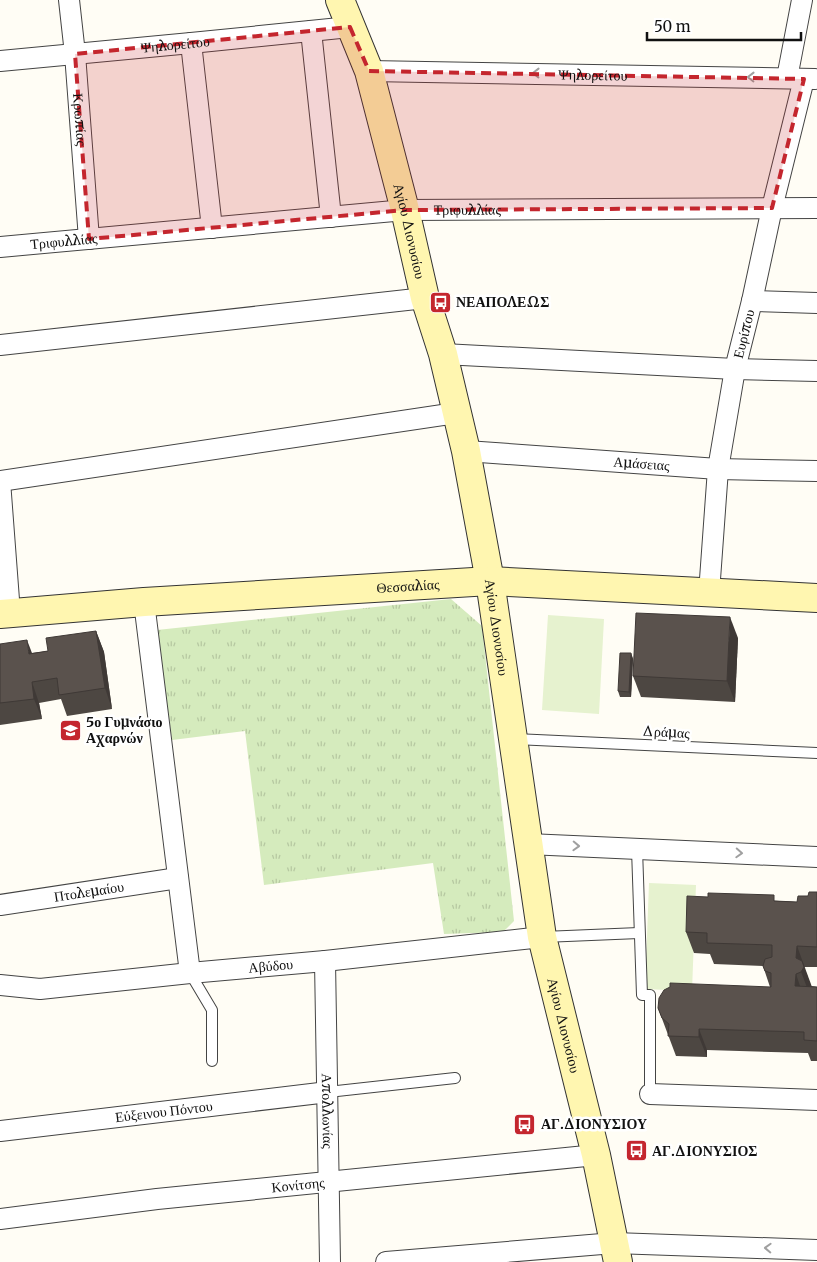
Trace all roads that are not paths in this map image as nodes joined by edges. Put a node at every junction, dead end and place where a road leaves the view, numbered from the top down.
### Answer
1 (69, 0) edge
2 (340, 0) edge
3 (802, 0) edge
4 (350, 27) junction
5 (311, 32) junction
6 (191, 44) junction
7 (75, 54) junction
8 (0, 61) edge
9 (369, 71) junction
10 (802, 78) edge
11 (772, 208) junction
12 (817, 208) edge
13 (404, 210) junction
14 (331, 217) junction
15 (212, 228) junction
16 (89, 239) junction
17 (0, 247) edge
18 (424, 298) junction
19 (752, 301) junction
20 (817, 303) edge
21 (0, 345) edge
22 (443, 354) junction
23 (734, 369) junction
24 (817, 371) edge
25 (456, 412) junction
26 (466, 452) junction
27 (718, 468) junction
28 (817, 472) edge
29 (0, 481) edge
30 (490, 581) junction
31 (709, 593) junction
32 (817, 598) edge
33 (144, 602) junction
34 (5, 613) edge
35 (514, 739) junction
36 (817, 753) edge
37 (528, 844) junction
38 (637, 849) junction
39 (817, 857) edge
40 (178, 878) junction
41 (0, 905) edge
42 (639, 933) junction
43 (542, 937) junction
44 (326, 961) junction
45 (190, 973) junction
46 (0, 985) edge
47 (212, 1060) dead end
48 (455, 1078) dead end
49 (328, 1092) junction
50 (650, 1094) joint
51 (817, 1100) edge
52 (0, 1131) edge
53 (596, 1156) junction
54 (328, 1182) junction
55 (0, 1219) edge
56 (817, 1250) edge
57 (616, 1252) edge
58 (330, 1262) edge
59 (386, 1262) edge

1 - 7 street, Κρωπίας
2 - 4 street, Αγίου Διονυσίου
3 - 10 street, Ευρίπου
4 - 5 street, Ψηλορείτου
4 - 9 street, Αγίου Διονυσίου
5 - 6 street, Ψηλορείτου
5 - 14 street
6 - 7 street, Ψηλορείτου
6 - 15 street
7 - 8 street, Ψηλορείτου
7 - 16 street, Κρωπίας
10 -> 9 street, Ψηλορείτου
9 - 13 street, Αγίου Διονυσίου
10 - 11 street, Ευρίπου
11 - 12 street, Τριφυλλίας
11 - 13 street, Τριφυλλίας
11 - 19 street, Ευρίπου
13 - 14 street, Τριφυλλίας
13 - 18 street, Αγίου Διονυσίου
14 - 15 street, Τριφυλλίας
15 - 16 street, Τριφυλλίας
16 - 17 street, Τριφυλλίας
18 - 21 street
18 - 22 street, Αγίου Διονυσίου
19 - 20 street
19 - 23 street, Ευρίπου
22 - 23 street
22 - 25 street, Αγίου Διονυσίου
23 - 24 street
23 - 27 street, Ευρίπου
25 - 26 street, Αγίου Διονυσίου
25 - 29 street
26 - 27 street, Αμάσειας
26 - 30 street, Αγίου Διονυσίου
27 - 28 street, Αμάσειας
27 - 31 street, Ευρίπου
29 - 34 street
30 - 31 street, Θεσσαλίας
30 - 33 street, Θεσσαλίας
30 - 35 street, Αγίου Διονυσίου
31 - 32 street, Θεσσαλίας
33 - 34 street, Θεσσαλίας
33 - 40 street
35 - 36 lane, Δράμας
35 - 37 street, Αγίου Διονυσίου
37 -> 38 street
37 - 43 street, Αγίου Διονυσίου
38 -> 39 street
38 - 42 lane
40 - 41 street, Πτολεμαίου
40 - 45 street
42 - 43 lane
42 - 50 lane
43 - 44 street, Αβύδου
43 - 53 street, Αγίου Διονυσίου
44 - 45 street, Αβύδου
44 - 49 street, Απολλωνίας
45 - 46 street, Αβύδου
45 - 47 lane
48 - 49 lane
49 - 52 street, Εύξεινου Πόντου
49 - 54 street, Απολλωνίας
50 - 51 street
53 - 54 street, Κονίτσης
53 - 57 street, Αγίου Διονυσίου
54 - 55 street, Κονίτσης
54 - 58 street, Απολλωνίας
56 -> 57 street
57 - 59 street

